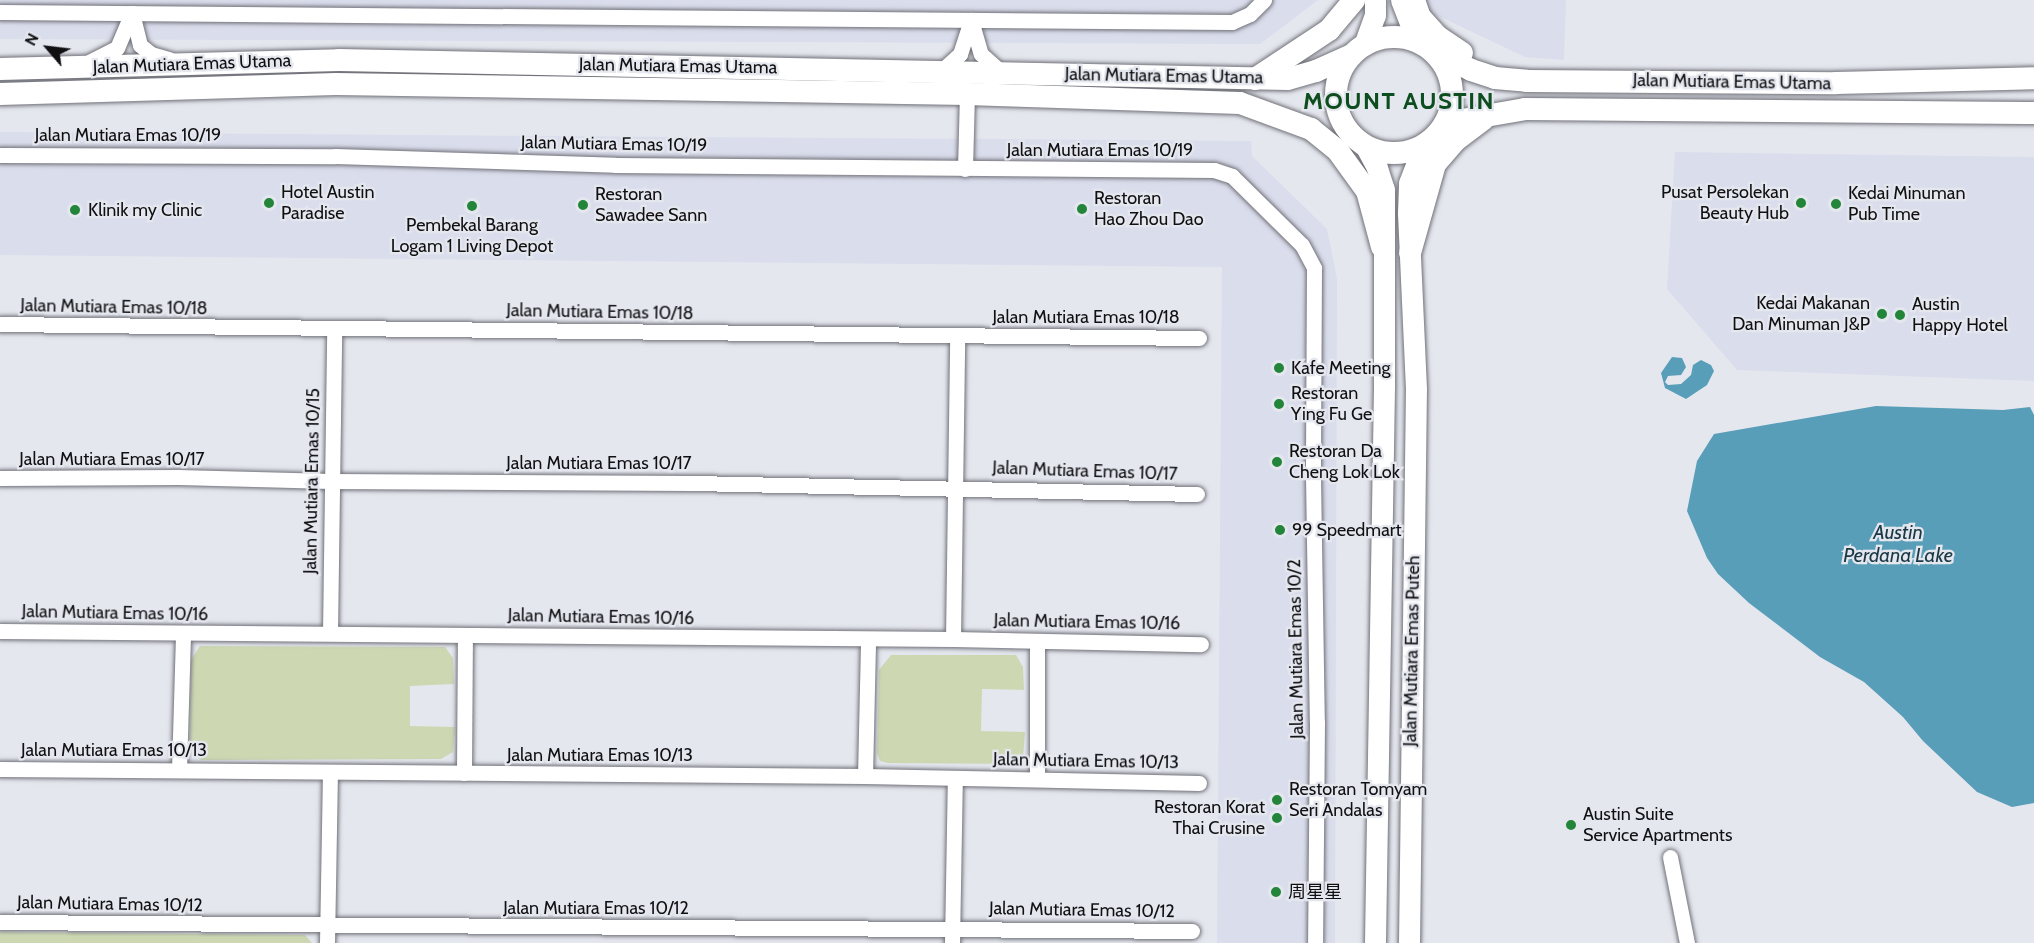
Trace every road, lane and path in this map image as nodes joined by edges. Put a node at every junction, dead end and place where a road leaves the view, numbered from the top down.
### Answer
1 (1264, 0) edge
2 (1354, 0) edge
3 (1375, 0) edge
4 (1401, 0) edge
5 (1414, 0) edge
6 (0, 12) edge
7 (132, 13) junction
8 (972, 20) junction
9 (1426, 47) junction
10 (1358, 50) junction
11 (184, 64) junction
12 (78, 67) junction
13 (0, 69) edge
14 (940, 72) junction
15 (1001, 72) junction
16 (1255, 78) junction
17 (2034, 78) edge
18 (1527, 81) junction
19 (0, 94) edge
20 (967, 94) junction
21 (1250, 106) junction
22 (1525, 109) junction
23 (2034, 113) edge
24 (1445, 123) junction
25 (1344, 126) junction
26 (1423, 146) junction
27 (1366, 147) junction
28 (0, 155) edge
29 (965, 169) junction
30 (1227, 174) joint
31 (1382, 247) junction
32 (1410, 253) junction
33 (0, 324) edge
34 (334, 330) junction
35 (957, 336) junction
36 (1199, 338) dead end
37 (0, 478) edge
38 (330, 482) junction
39 (956, 487) junction
40 (1197, 494) dead end
41 (1413, 600) junction
42 (1380, 601) junction
43 (0, 631) edge
44 (330, 633) junction
45 (183, 634) junction
46 (465, 635) junction
47 (868, 639) junction
48 (953, 639) junction
49 (1037, 641) junction
50 (1201, 644) dead end
51 (0, 769) edge
52 (178, 770) junction
53 (330, 772) junction
54 (464, 773) junction
55 (865, 776) junction
56 (955, 778) junction
57 (1037, 779) junction
58 (1200, 783) dead end
59 (1670, 857) dead end
60 (0, 922) edge
61 (327, 926) junction
62 (952, 927) junction
63 (1192, 931) dead end
64 (327, 943) edge
65 (952, 943) edge
66 (1315, 943) edge
67 (1375, 943) edge
68 (1408, 943) edge
69 (1688, 943) edge

1 - 8 street
2 - 16 main road
3 - 10 street
4 - 9 street
5 - 18 main road
6 - 7 street
7 - 8 street
7 - 11 street
7 - 12 street
8 - 14 street
8 - 15 street
9 - 10 main road
9 - 18 main road, Jalan Mutiara Emas Utama
9 - 24 main road
10 - 16 main road, Jalan Mutiara Emas Utama
10 - 25 main road
11 - 12 main road, Jalan Mutiara Emas Utama
11 - 14 main road, Jalan Mutiara Emas Utama
12 - 13 main road, Jalan Mutiara Emas Utama
14 - 15 main road, Jalan Mutiara Emas Utama
15 - 16 main road, Jalan Mutiara Emas Utama
17 - 18 main road, Jalan Mutiara Emas Utama
19 - 20 main road, Jalan Mutiara Emas Utama
20 - 21 main road, Jalan Mutiara Emas Utama
20 - 29 street
21 - 25 main road
21 - 31 main road
22 - 23 main road, Jalan Mutiara Emas Utama
22 - 24 main road, Jalan Mutiara Emas Utama
22 - 32 main road
24 - 26 main road
25 - 27 main road
26 - 27 main road
26 - 32 street, Jalan Mutiara Emas Puteh
27 - 31 street, Jalan Mutiara Emas Puteh
28 - 29 street, Jalan Mutiara Emas 10/19
29 - 30 street, Jalan Mutiara Emas 10/19
30 - 66 street, Jalan Mutiara Emas 10/2
31 - 42 street, Jalan Mutiara Emas Puteh
32 - 41 street, Jalan Mutiara Emas Puteh
33 - 34 street, Jalan Mutiara Emas 10/18
34 - 35 street, Jalan Mutiara Emas 10/18
34 - 38 street, Jalan Mutiara Emas 10/15
35 - 36 street, Jalan Mutiara Emas 10/18
35 - 39 street
37 - 38 street, Jalan Mutiara Emas 10/17
38 - 39 street, Jalan Mutiara Emas 10/17
38 - 44 street, Jalan Mutiara Emas 10/15
39 - 40 street, Jalan Mutiara Emas 10/17
39 - 48 street
41 - 42 street
41 - 68 street, Jalan Mutiara Emas Puteh
42 - 67 street, Jalan Mutiara Emas Puteh
43 - 45 street, Jalan Mutiara Emas 10/16
44 - 45 street, Jalan Mutiara Emas 10/16
44 - 46 street, Jalan Mutiara Emas 10/16
45 - 52 street
46 - 47 street, Jalan Mutiara Emas 10/16
46 - 54 street
47 - 48 street, Jalan Mutiara Emas 10/16
47 - 55 street
48 - 49 street, Jalan Mutiara Emas 10/16
49 - 50 street, Jalan Mutiara Emas 10/16
49 - 57 street
51 - 52 street, Jalan Mutiara Emas 10/13
52 - 53 street, Jalan Mutiara Emas 10/13
53 - 54 street, Jalan Mutiara Emas 10/13
53 - 61 street
54 - 55 street, Jalan Mutiara Emas 10/13
55 - 56 street, Jalan Mutiara Emas 10/13
56 - 57 street, Jalan Mutiara Emas 10/13
56 - 62 street
57 - 58 street, Jalan Mutiara Emas 10/13
59 - 69 street
60 - 61 street, Jalan Mutiara Emas 10/12
61 - 62 street, Jalan Mutiara Emas 10/12
61 - 64 street
62 - 63 street, Jalan Mutiara Emas 10/12
62 - 65 street

